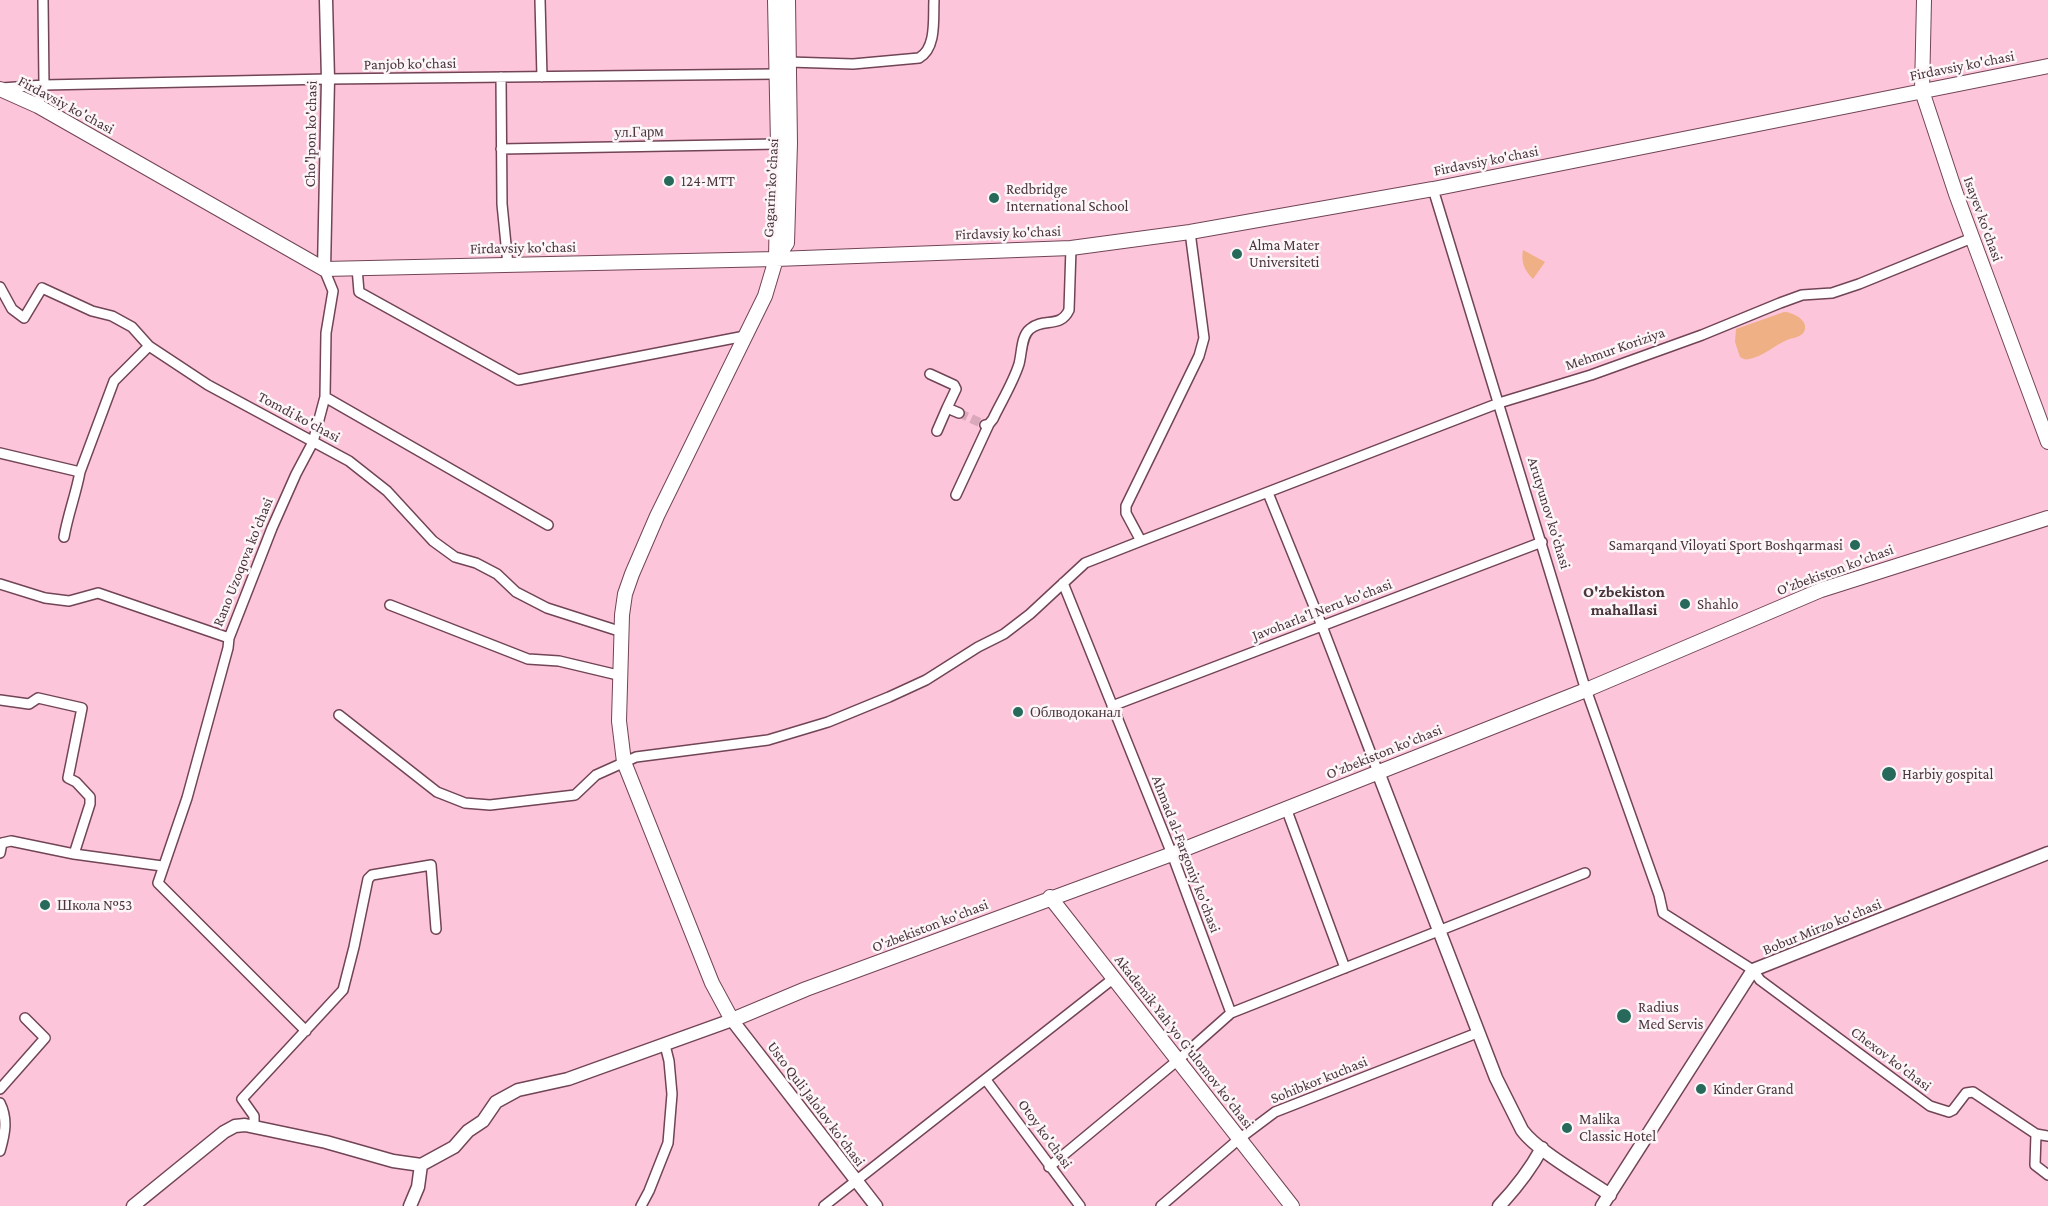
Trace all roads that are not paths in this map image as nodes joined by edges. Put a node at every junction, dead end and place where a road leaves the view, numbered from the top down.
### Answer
1 (43, 0) edge
2 (326, 0) edge
3 (540, 0) edge
4 (775, 0) edge
5 (788, 0) edge
6 (934, 0) edge
7 (1924, 0) edge
8 (789, 62) junction
9 (2048, 66) edge
10 (776, 74) junction
11 (501, 77) junction
12 (542, 77) junction
13 (328, 79) junction
14 (44, 85) junction
15 (0, 89) edge
16 (1922, 91) junction
17 (38, 106) junction
18 (778, 144) junction
19 (501, 149) junction
20 (1433, 189) junction
21 (1190, 232) junction
22 (1972, 238) junction
23 (1071, 248) junction
24 (776, 259) junction
25 (508, 265) junction
26 (357, 268) junction
27 (324, 269) junction
28 (0, 287) edge
29 (745, 336) junction
30 (149, 346) junction
31 (930, 374) dead end
32 (325, 397) junction
33 (1499, 403) junction
34 (947, 408) junction
35 (959, 413) tunnel mouth
36 (937, 431) dead end
37 (313, 442) junction
38 (2048, 442) edge
39 (0, 453) edge
40 (81, 472) junction
41 (1268, 493) junction
42 (956, 495) dead end
43 (2048, 518) edge
44 (548, 525) dead end
45 (64, 537) dead end
46 (1141, 541) junction
47 (1542, 542) junction
48 (1063, 583) junction
49 (0, 584) edge
50 (390, 605) dead end
51 (1322, 626) junction
52 (622, 633) junction
53 (229, 638) junction
54 (622, 676) junction
55 (1586, 690) junction
56 (0, 700) edge
57 (1112, 706) junction
58 (339, 714) dead end
59 (624, 762) junction
60 (1377, 772) junction
61 (1287, 808) junction
62 (2048, 853) edge
63 (0, 854) edge
64 (74, 854) junction
65 (1172, 854) junction
66 (162, 866) junction
67 (1585, 873) dead end
68 (1050, 897) junction
69 (436, 929) dead end
70 (1440, 931) junction
71 (1346, 968) junction
72 (1754, 970) junction
73 (1114, 978) junction
74 (1231, 1013) junction
75 (25, 1018) dead end
76 (732, 1020) junction
77 (306, 1031) junction
78 (1477, 1033) junction
79 (665, 1045) junction
80 (1178, 1060) junction
81 (986, 1080) junction
82 (0, 1089) edge
83 (0, 1103) edge
84 (254, 1127) junction
85 (2036, 1134) junction
86 (2048, 1136) edge
87 (1239, 1139) junction
88 (1542, 1149) junction
89 (0, 1151) edge
90 (421, 1165) junction
91 (1049, 1167) junction
92 (2048, 1175) edge
93 (856, 1181) junction
94 (1610, 1194) junction
95 (133, 1206) edge
96 (410, 1206) edge
97 (641, 1206) edge
98 (824, 1206) edge
99 (876, 1206) edge
100 (1080, 1206) edge
101 (1161, 1206) edge
102 (1292, 1206) edge
103 (1499, 1206) edge
104 (1602, 1206) edge

1 - 14 street
2 - 13 street, Cho'lpon ko'chasi
3 - 12 street
4 - 10 main road, Gagarin ko'chasi
5 - 8 main road, Gagarin ko'chasi
6 - 8 street
7 - 16 main road, Isayev ko'chasi
8 - 24 main road, Gagarin ko'chasi
9 - 16 main road, Firdavsiy ko'chasi
10 - 12 street, Panjob ko'chasi
10 - 18 main road, Gagarin ko'chasi
11 - 12 street, Panjob ko'chasi
11 - 13 street, Panjob ko'chasi
11 - 19 street
13 - 14 street, Panjob ko'chasi
13 - 27 street, Cho'lpon ko'chasi
14 - 15 street, Panjob ko'chasi
14 - 17 street
15 - 17 main road, Firdavsiy ko'chasi
16 - 20 main road, Firdavsiy ko'chasi
16 - 22 main road, Isayev ko'chasi
17 - 27 main road, Firdavsiy ko'chasi
18 - 19 street, ул.Гарм
18 - 24 main road, Gagarin ko'chasi
19 - 25 street
20 - 21 main road, Firdavsiy ko'chasi
20 - 33 street, Arutyunov ko'chasi
21 - 23 main road, Firdavsiy ko'chasi
21 - 46 street
22 - 33 street, Mehmur Koriziya
22 - 38 main road, Isayev ko'chasi
23 - 24 main road, Firdavsiy ko'chasi
23 - 42 street
24 - 25 main road, Firdavsiy ko'chasi
24 - 29 main road
25 - 26 main road, Firdavsiy ko'chasi
26 - 27 main road, Firdavsiy ko'chasi
26 - 29 street
27 - 32 street, Rano Uzoqova ko'chasi
28 - 30 street, Tomdi ko'chasi
29 - 52 main road
30 - 37 street, Tomdi ko'chasi
30 - 40 street
31 - 34 street
32 - 37 street, Rano Uzoqova ko'chasi
32 - 44 street
33 - 41 street, Mehmur Koriziya
33 - 47 street, Arutyunov ko'chasi
34 - 35 street
34 - 36 street
37 - 52 street, Tomdi ko'chasi
37 - 53 street, Rano Uzoqova ko'chasi
39 - 40 street
40 - 45 street
41 - 46 street, Mehmur Koriziya
41 - 51 street
43 - 55 main road, O'zbekiston ko'chasi
46 - 48 street, Mehmur Koriziya
47 - 51 street, Javoharla'l Neru ko'chasi
47 - 55 street, Arutyunov ko'chasi
48 - 57 street, Ahmad al-Fargoniy ko'chasi
48 - 59 street, Mehmur Koriziya
49 - 53 street
50 - 54 street
51 - 57 street, Javoharla'l Neru ko'chasi
51 - 60 street
52 - 54 main road
53 - 66 street, Rano Uzoqova ko'chasi
54 - 59 main road
55 - 60 main road, O'zbekiston ko'chasi
55 - 72 street, Arutyunov ko'chasi
56 - 64 street
57 - 65 street, Ahmad al-Fargoniy ko'chasi
58 - 59 street, Mehmur Koriziya
59 - 76 main road
60 - 61 main road, O'zbekiston ko'chasi
60 - 70 street
61 - 65 main road, O'zbekiston ko'chasi
61 - 71 street
62 - 72 street, Bobur Mirzo ko'chasi
63 - 64 street
64 - 66 street
65 - 68 main road, O'zbekiston ko'chasi
65 - 74 street, Ahmad al-Fargoniy ko'chasi
66 - 77 street
67 - 70 street
68 - 73 main road, Akademik Yah'yo G'ulomov ko'chasi
68 - 76 main road, O'zbekiston ko'chasi
69 - 77 street
70 - 71 street
70 - 78 street
71 - 74 street
72 - 85 street, Chexov ko'chasi
72 - 94 street, Bobur Mirzo ko'chasi
73 - 80 main road, Akademik Yah'yo G'ulomov ko'chasi
73 - 81 street
74 - 80 street
75 - 82 street
76 - 79 street
76 - 93 street, Usto Quli Jalolov ko'chasi
77 - 84 street
78 - 87 street, Sohibkor kuchasi
78 - 88 street
79 - 90 street
79 - 97 street
80 - 87 main road, Akademik Yah'yo G'ulomov ko'chasi
80 - 91 street
81 - 91 street, Otoy ko'chasi
81 - 93 street
83 - 89 street
84 - 90 street
84 - 95 street
85 - 86 street, Chexov ko'chasi
85 - 92 street
87 - 101 street, Sohibkor kuchasi
87 - 102 main road, Akademik Yah'yo G'ulomov ko'chasi
88 - 94 street
88 - 103 street
90 - 96 street
91 - 100 street, Otoy ko'chasi
93 - 98 street
93 - 99 street, Usto Quli Jalolov ko'chasi
94 - 104 street, Bobur Mirzo ko'chasi

